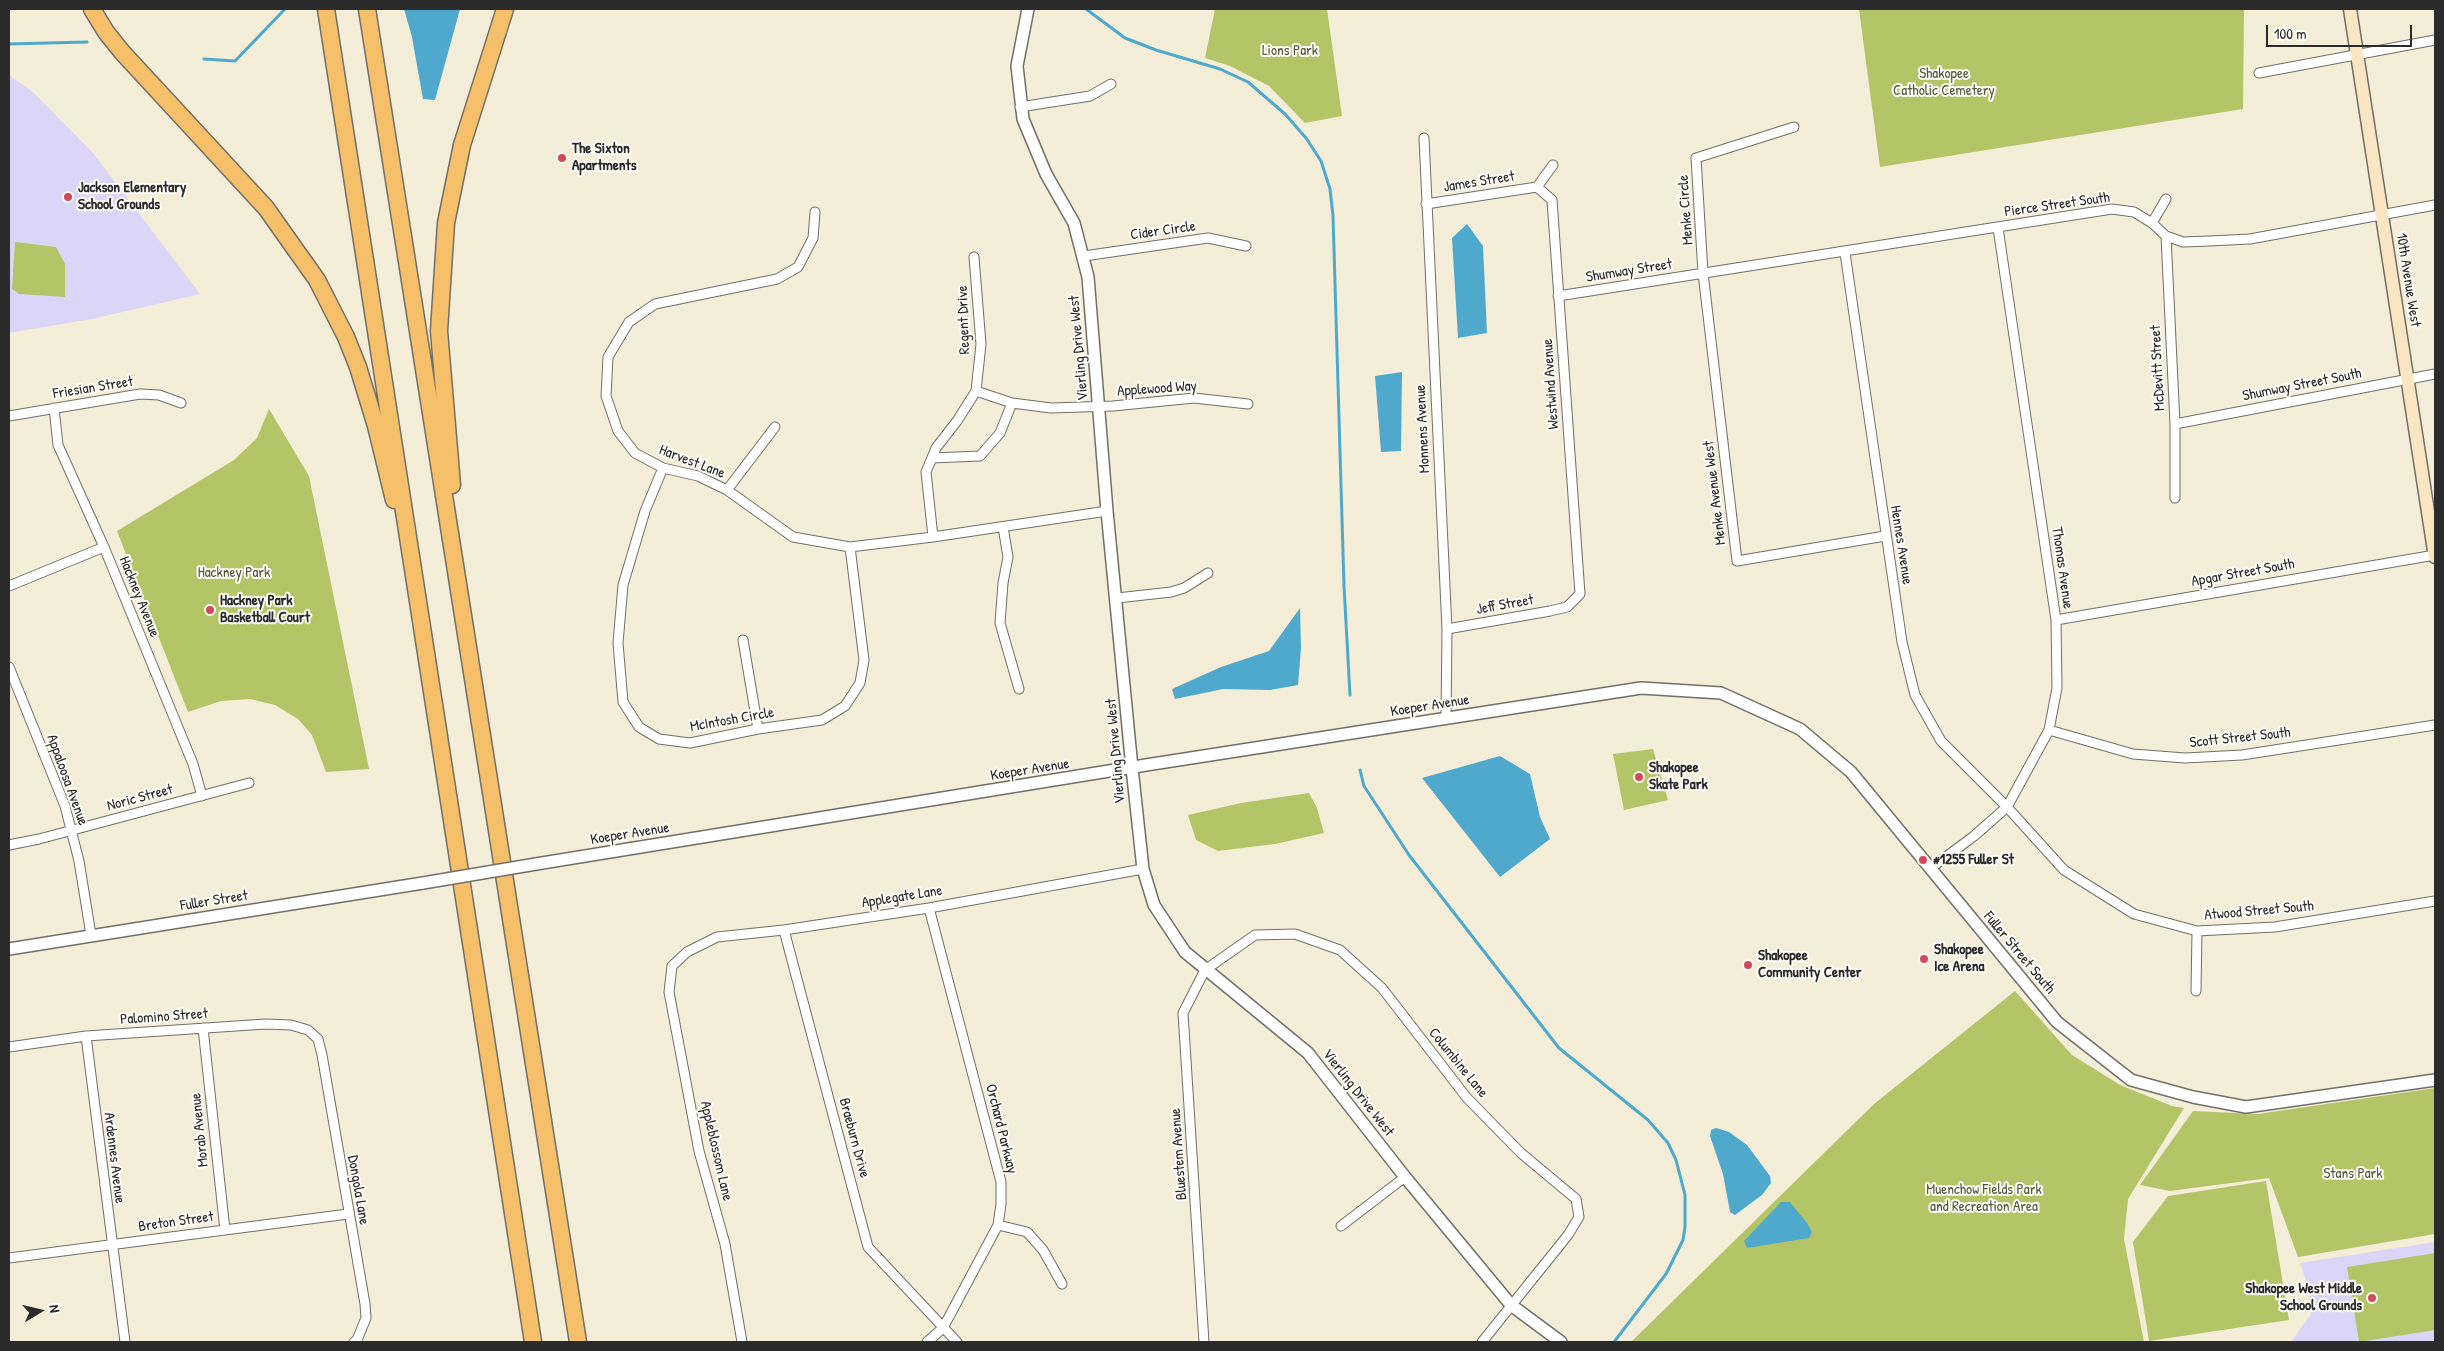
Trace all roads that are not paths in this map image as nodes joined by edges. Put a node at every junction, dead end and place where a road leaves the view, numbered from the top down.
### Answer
1 (92, 9) edge
2 (326, 9) edge
3 (368, 9) edge
4 (505, 9) edge
5 (1028, 9) edge
6 (2350, 9) edge
7 (2435, 40) edge
8 (2358, 56) junction
9 (2259, 73) dead end
10 (1111, 84) dead end
11 (1020, 107) junction
12 (1794, 127) dead end
13 (1424, 138) dead end
14 (1553, 165) dead end
15 (1537, 187) junction
16 (2166, 199) dead end
17 (1426, 204) junction
18 (2435, 205) edge
19 (815, 212) dead end
20 (2381, 215) junction
21 (2152, 223) junction
22 (1998, 228) junction
23 (2166, 236) junction
24 (1246, 246) dead end
25 (1846, 253) junction
26 (1084, 256) junction
27 (974, 257) dead end
28 (1703, 273) junction
29 (1558, 296) junction
30 (2435, 374) edge
31 (2408, 379) junction
32 (976, 391) junction
33 (181, 403) dead end
34 (1012, 403) junction
35 (1248, 404) dead end
36 (1099, 407) junction
37 (54, 408) junction
38 (9, 416) edge
39 (2175, 424) junction
40 (776, 427) dead end
41 (932, 458) junction
42 (663, 468) junction
43 (727, 490) junction
44 (2175, 498) dead end
45 (1107, 511) junction
46 (1003, 527) junction
47 (1886, 536) junction
48 (934, 537) junction
49 (104, 547) junction
50 (850, 547) junction
51 (2435, 555) edge
52 (455, 567) junction
53 (1208, 573) dead end
54 (416, 583) junction
55 (9, 586) edge
56 (1117, 598) junction
57 (1568, 607) joint
58 (2056, 620) junction
59 (1447, 629) junction
60 (743, 640) dead end
61 (9, 667) edge
62 (1641, 688) joint
63 (1019, 689) dead end
64 (1446, 719) junction
65 (2435, 725) edge
66 (758, 729) junction
67 (2050, 730) junction
68 (1132, 768) junction
69 (249, 783) dead end
70 (202, 796) junction
71 (2007, 807) junction
72 (72, 830) junction
73 (9, 845) edge
74 (1931, 868) junction
75 (1143, 869) junction
76 (423, 882) joint
77 (2435, 901) edge
78 (929, 908) junction
79 (784, 930) junction
80 (2197, 931) junction
81 (91, 935) junction
82 (9, 949) edge
83 (672, 966) joint
84 (1205, 970) junction
85 (2196, 991) dead end
86 (203, 1028) junction
87 (86, 1036) junction
88 (318, 1039) joint
89 (9, 1046) edge
90 (2435, 1080) edge
91 (1405, 1177) junction
92 (348, 1214) junction
93 (998, 1225) junction
94 (1341, 1226) dead end
95 (225, 1230) junction
96 (111, 1245) junction
97 (9, 1258) edge
98 (1062, 1284) dead end
99 (1512, 1304) junction
100 (944, 1328) junction
101 (125, 1342) edge
102 (354, 1342) edge
103 (534, 1342) edge
104 (578, 1342) edge
105 (742, 1342) edge
106 (927, 1342) edge
107 (957, 1342) edge
108 (1204, 1342) edge
109 (1482, 1342) edge
110 (1561, 1342) edge

1 - 54 highway
2 - 54 highway
3 - 52 highway
4 - 52 highway
5 - 11 street, Vierling Drive West
6 - 8 main road, 10th Avenue West
7 - 8 street
8 - 9 street
8 - 20 main road, 10th Avenue West
10 - 11 street
11 - 26 street, Vierling Drive West
12 - 28 street, Menke Circle
13 - 17 street, Monnens Avenue
14 - 15 street
15 - 17 street, James Street
15 - 29 street, Westwind Avenue
16 - 21 street
17 - 59 street, Monnens Avenue
18 - 20 street, Pierce Street South
19 - 42 street, Harvest Lane
20 - 23 street, Pierce Street South
20 - 31 main road, 10th Avenue West
21 - 22 street, Pierce Street South
21 - 23 street, Pierce Street South
22 - 25 street, Pierce Street South
22 - 58 street, Thomas Avenue
23 - 39 street, McDevitt Street
24 - 26 street, Cider Circle
25 - 28 street, Pierce Street South
25 - 47 street, Hennes Avenue
26 - 36 street, Vierling Drive West
27 - 32 street, Regent Drive
28 - 29 street, Shumway Street
28 - 47 street, Menke Avenue West
29 - 57 street, Westwind Avenue
30 - 31 street, Shumway Street South
31 - 39 street, Shumway Street South
31 - 51 main road, 10th Avenue West
32 - 34 street, Applewood Way
32 - 41 street, Regent Drive
33 - 37 street, Friesian Street
34 - 36 street, Applewood Way
34 - 41 street
35 - 36 street, Applewood Way
36 - 45 street, Vierling Drive West
37 - 38 street, Friesian Street
37 - 49 street, Hackney Avenue
39 - 44 street, McDevitt Street
40 - 43 street
41 - 48 street, Regent Drive
42 - 43 street, Harvest Lane
42 - 66 street, McIntosh Circle
43 - 50 street, Harvest Lane
45 - 46 street, Harvest Lane
45 - 56 street, Vierling Drive West
46 - 48 street, Harvest Lane
46 - 63 street
47 - 71 street, Hennes Avenue
48 - 50 street, Harvest Lane
49 - 55 street
49 - 70 street, Hackney Avenue
50 - 66 street, McIntosh Circle
51 - 58 street, Apgar Street South
52 - 104 highway
53 - 56 street
54 - 103 highway
56 - 68 street, Vierling Drive West
57 - 59 street, Jeff Street
58 - 67 street, Thomas Avenue
59 - 64 street, Monnens Avenue
60 - 66 street
61 - 72 street, Appaloosa Avenue
62 - 64 street, Koeper Avenue
62 - 74 street, Fuller Street South
64 - 68 street, Koeper Avenue
65 - 67 street, Scott Street South
67 - 71 street, Thomas Avenue
68 - 75 street, Vierling Drive West
68 - 76 street, Koeper Avenue, bridge
69 - 70 street, Noric Street
70 - 72 street, Noric Street
71 - 74 street, Thomas Avenue
71 - 80 street, Atwood Street South
72 - 73 street, Noric Street
72 - 81 street, Appaloosa Avenue
74 - 90 street, Fuller Street South
75 - 78 street, Applegate Lane
75 - 84 street, Vierling Drive West
76 - 81 street, Fuller Street
77 - 80 street, Atwood Street South
78 - 79 street, Applegate Lane
78 - 93 street, Orchard Parkway
79 - 83 street, Applegate Lane
79 - 100 street, Braeburn Drive
80 - 85 street
81 - 82 street, Fuller Street
83 - 105 street, Appleblossom Lane
84 - 91 street, Vierling Drive West
84 - 99 street, Columbine Lane
84 - 108 street, Bluestem Avenue
86 - 87 street, Palomino Street
86 - 88 street, Palomino Street
86 - 95 street, Morab Avenue
87 - 89 street, Palomino Street
87 - 96 street, Ardennes Avenue
88 - 92 street, Dongola Lane
91 - 94 street
91 - 99 street, Vierling Drive West
92 - 95 street, Breton Street
92 - 102 street, Dongola Lane
93 - 98 street
93 - 100 street, Orchard Parkway
95 - 96 street, Breton Street
96 - 97 street, Breton Street
96 - 101 street, Ardennes Avenue
99 - 109 street, Columbine Lane
99 - 110 street, Vierling Drive West
100 - 106 street, Orchard Parkway
100 - 107 street, Braeburn Drive

